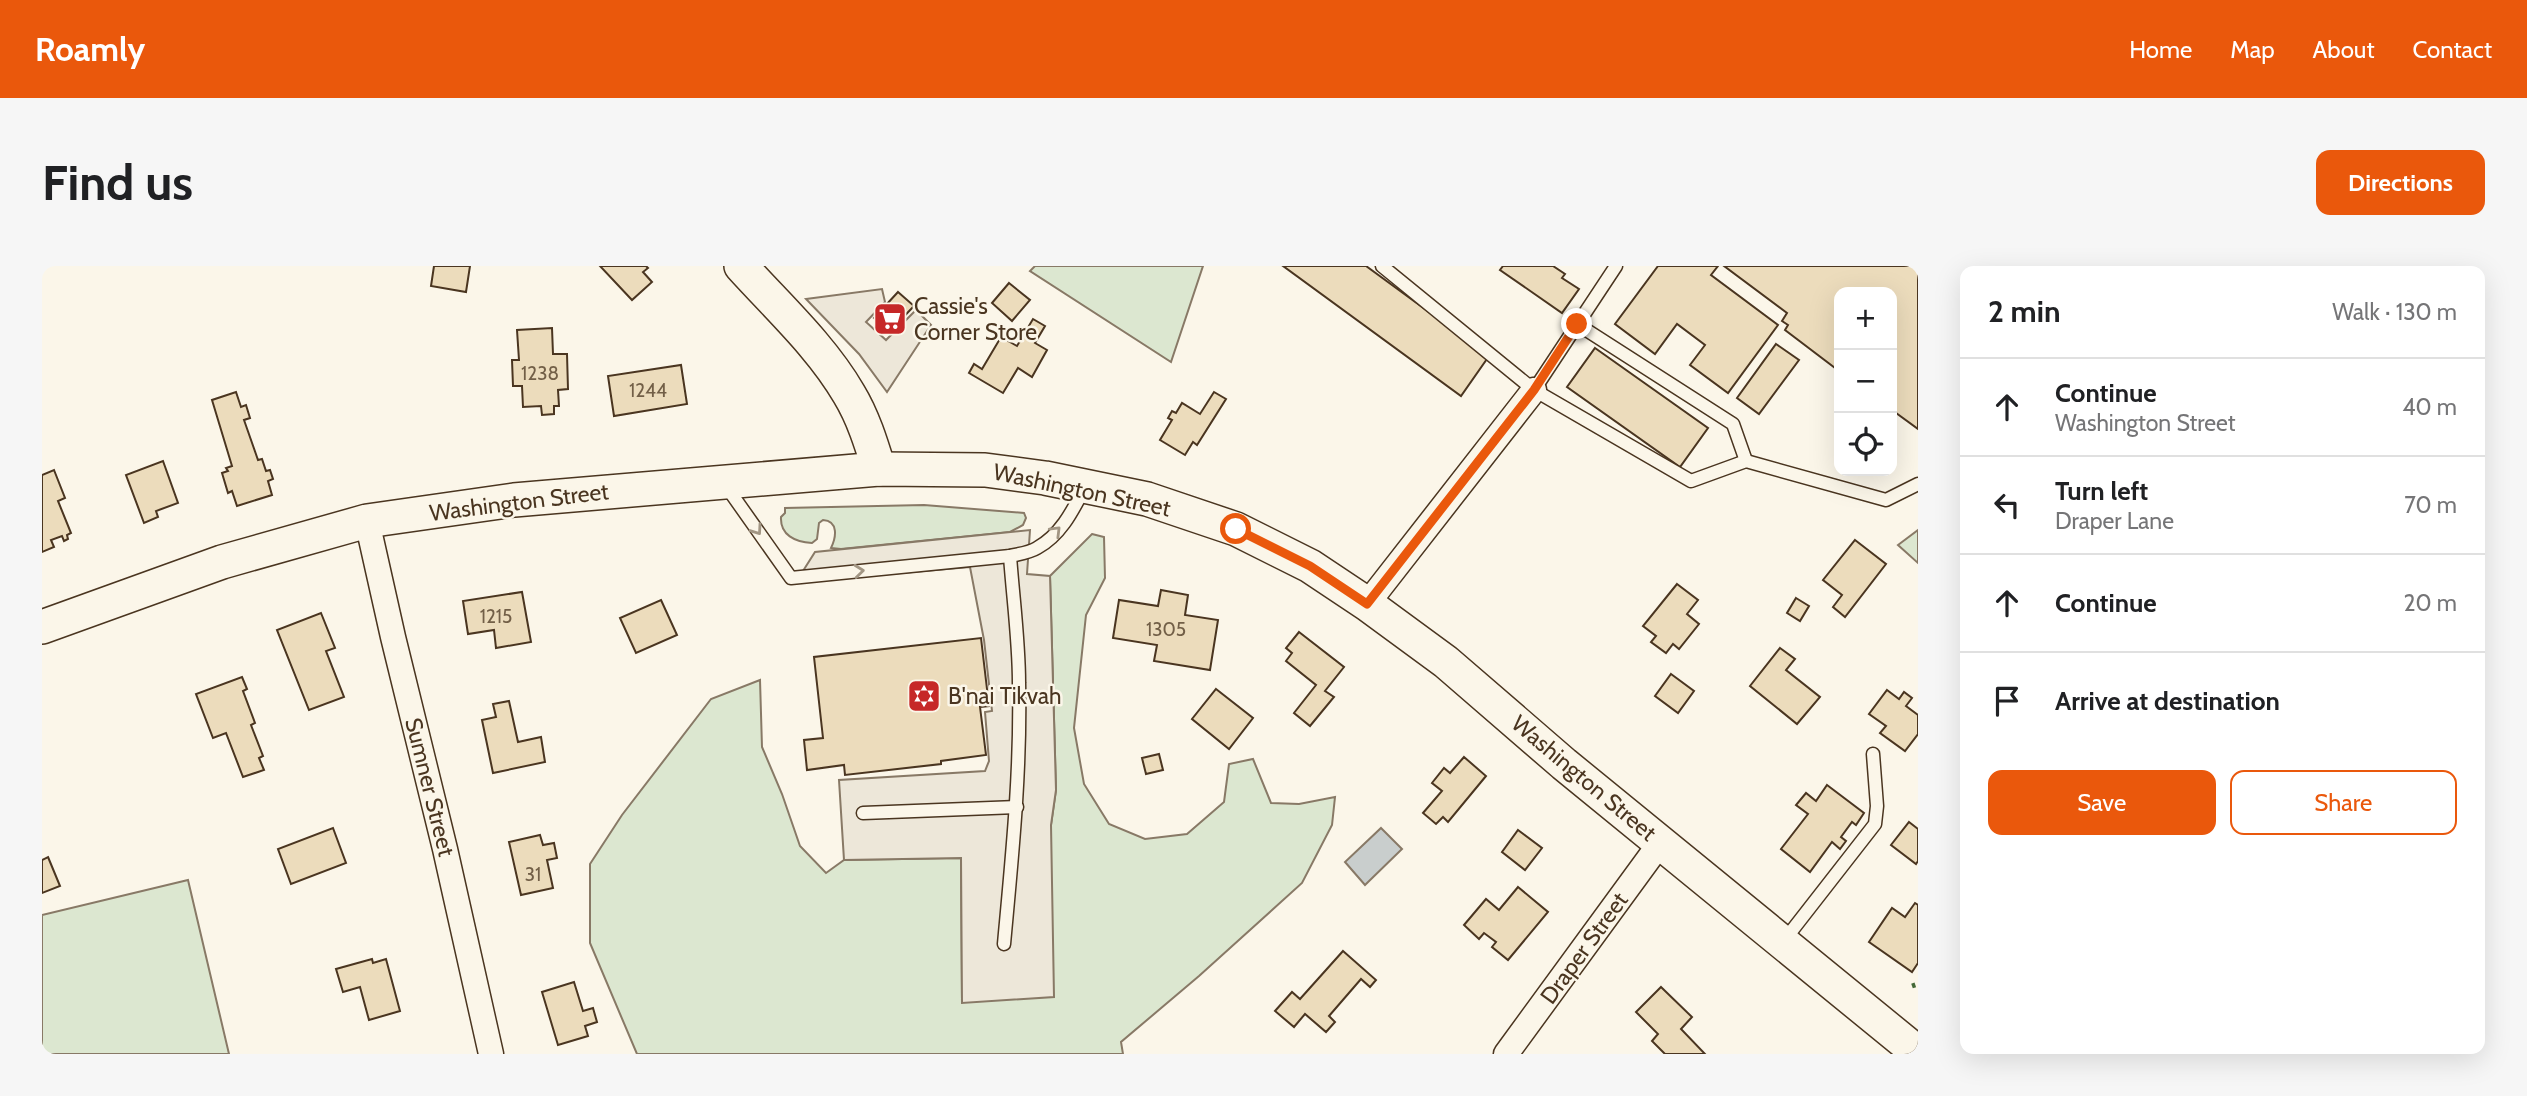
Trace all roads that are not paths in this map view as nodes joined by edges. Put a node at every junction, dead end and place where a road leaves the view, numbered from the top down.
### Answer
1 (741, 266) edge
2 (1382, 266) edge
3 (1616, 266) edge
4 (1577, 324) junction
5 (1534, 390) junction
6 (1746, 461) junction
7 (879, 469) junction
8 (723, 481) junction
9 (1918, 484) edge
10 (1086, 486) junction
11 (367, 521) junction
12 (1010, 556) junction
13 (1367, 604) junction
14 (42, 627) edge
15 (1873, 754) dead end
16 (1017, 807) junction
17 (863, 813) dead end
18 (1661, 842) junction
19 (1783, 942) junction
20 (1004, 944) dead end
21 (1915, 1045) edge
22 (491, 1054) edge
23 (1506, 1054) edge

1 - 7 main road
2 - 5 lane
3 - 4 lane
4 - 5 lane
4 - 6 lane
5 - 6 lane
5 - 13 street
6 - 9 lane
7 - 8 main road, Washington Street
7 - 10 main road, Washington Street
8 - 11 main road, Washington Street
8 -> 12 lane
12 -> 10 lane
10 - 13 main road, Washington Street
11 - 14 main road, Washington Street
11 - 22 street, Sumner Street
12 - 16 lane
13 - 18 main road, Washington Street
15 - 19 lane
16 - 17 lane
16 - 20 lane
18 - 19 main road, Washington Street
18 - 23 street, Draper Street
19 - 21 main road, Washington Street

